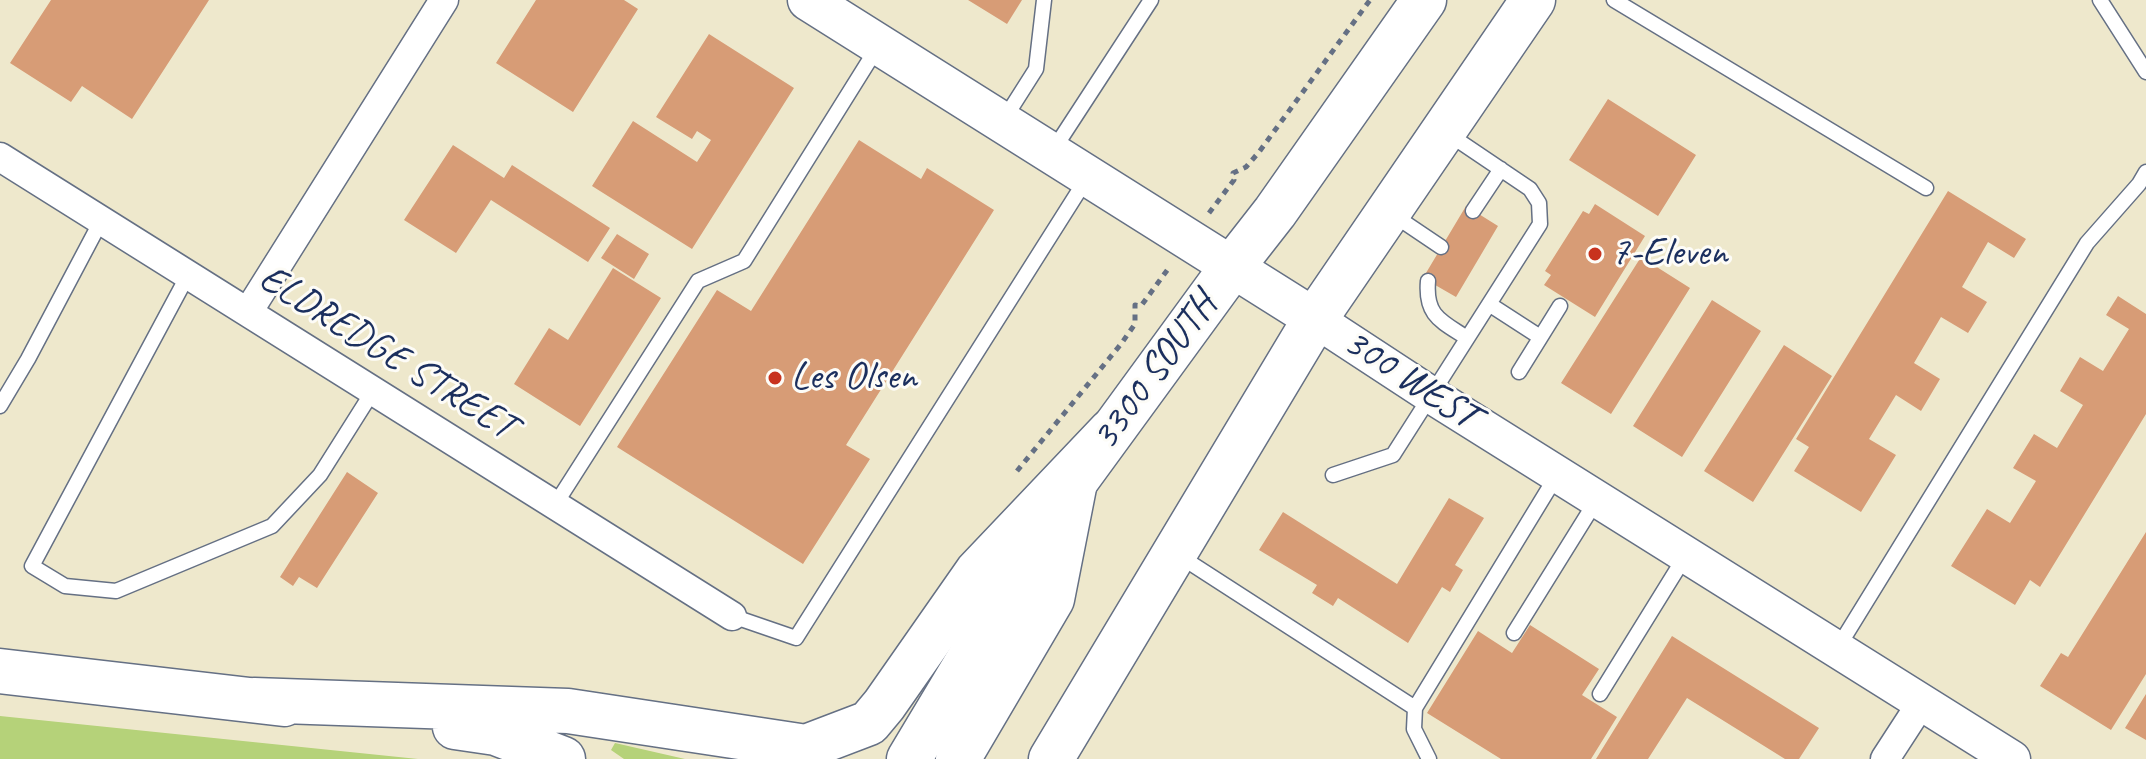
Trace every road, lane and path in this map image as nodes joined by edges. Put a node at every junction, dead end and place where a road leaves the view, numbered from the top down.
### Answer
1 (444, 0) edge
2 (808, 0) edge
3 (1044, 0) edge
4 (1151, 0) edge
5 (1370, 0) edge
6 (1533, 0) edge
7 (1614, 0) edge
8 (2100, 0) edge
9 (1423, 1) edge
10 (879, 44) junction
11 (2146, 72) edge
12 (1003, 122) junction
13 (1444, 130) junction
14 (1052, 152) junction
15 (0, 157) edge
16 (1501, 169) junction
17 (2146, 172) edge
18 (1088, 175) junction
19 (1234, 180) dead end
20 (1926, 188) dead end
21 (1388, 211) junction
22 (1473, 211) dead end
23 (101, 221) junction
24 (1441, 247) dead end
25 (1232, 267) junction
26 (188, 275) junction
27 (1428, 281) dead end
28 (1489, 304) junction
29 (1560, 306) dead end
30 (248, 312) junction
31 (1315, 319) junction
32 (1540, 337) junction
33 (1467, 338) junction
34 (1519, 372) dead end
35 (373, 391) junction
36 (1431, 395) junction
37 (0, 406) edge
38 (1111, 431) junction
39 (1558, 474) junction
40 (1333, 475) dead end
41 (1075, 482) junction
42 (1597, 499) junction
43 (555, 505) junction
44 (1175, 553) junction
45 (1686, 555) junction
46 (732, 616) joint
47 (1514, 633) dead end
48 (1837, 649) junction
49 (0, 671) edge
50 (1600, 694) dead end
51 (254, 700) junction
52 (1922, 702) junction
53 (1415, 708) junction
54 (563, 759) edge
55 (909, 759) edge
56 (958, 759) edge
57 (1051, 759) edge
58 (1429, 759) edge
59 (1885, 759) edge
60 (2012, 759) edge

1 - 30 street
2 - 10 main road, 300 WEST
3 - 12 lane
4 - 14 lane
5 - 19 path
6 - 13 main road
7 - 20 lane
8 - 11 lane
9 - 25 main road, 3300 SOUTH
10 - 12 main road, 300 WEST
10 - 43 lane
12 - 14 main road, 300 WEST
13 - 16 lane
13 - 21 main road
14 - 18 main road, 300 WEST
15 - 23 street, ELDREDGE STREET
16 - 22 lane
16 - 28 lane
17 - 48 lane
18 - 25 main road, 300 WEST
18 - 46 lane
21 - 24 lane
21 - 31 main road
23 - 26 street, ELDREDGE STREET
23 - 37 lane
25 - 31 main road, 300 WEST
25 - 38 main road, 3300 SOUTH
26 - 30 street, ELDREDGE STREET
26 - 35 lane
27 - 33 lane
28 - 32 lane
28 - 33 lane
29 - 32 lane
30 - 35 street, ELDREDGE STREET
31 - 36 street, 300 WEST
31 - 44 main road
32 - 34 lane
33 - 36 lane
35 - 43 street, ELDREDGE STREET
36 - 39 street, 300 WEST
36 - 40 lane
38 - 41 main road, 3300 SOUTH
38 - 51 main road
39 - 42 street, 300 WEST
39 - 53 lane
41 - 55 main road, 3300 SOUTH
41 - 56 main road
42 - 45 street, 300 WEST
42 - 47 lane
43 - 46 street, ELDREDGE STREET
44 - 53 lane
44 - 57 main road
45 - 48 street, 300 WEST
45 - 50 lane
48 - 52 street, 300 WEST
49 - 51 main road
51 - 54 main road
52 - 59 street
52 - 60 street, 300 WEST
53 - 58 lane

